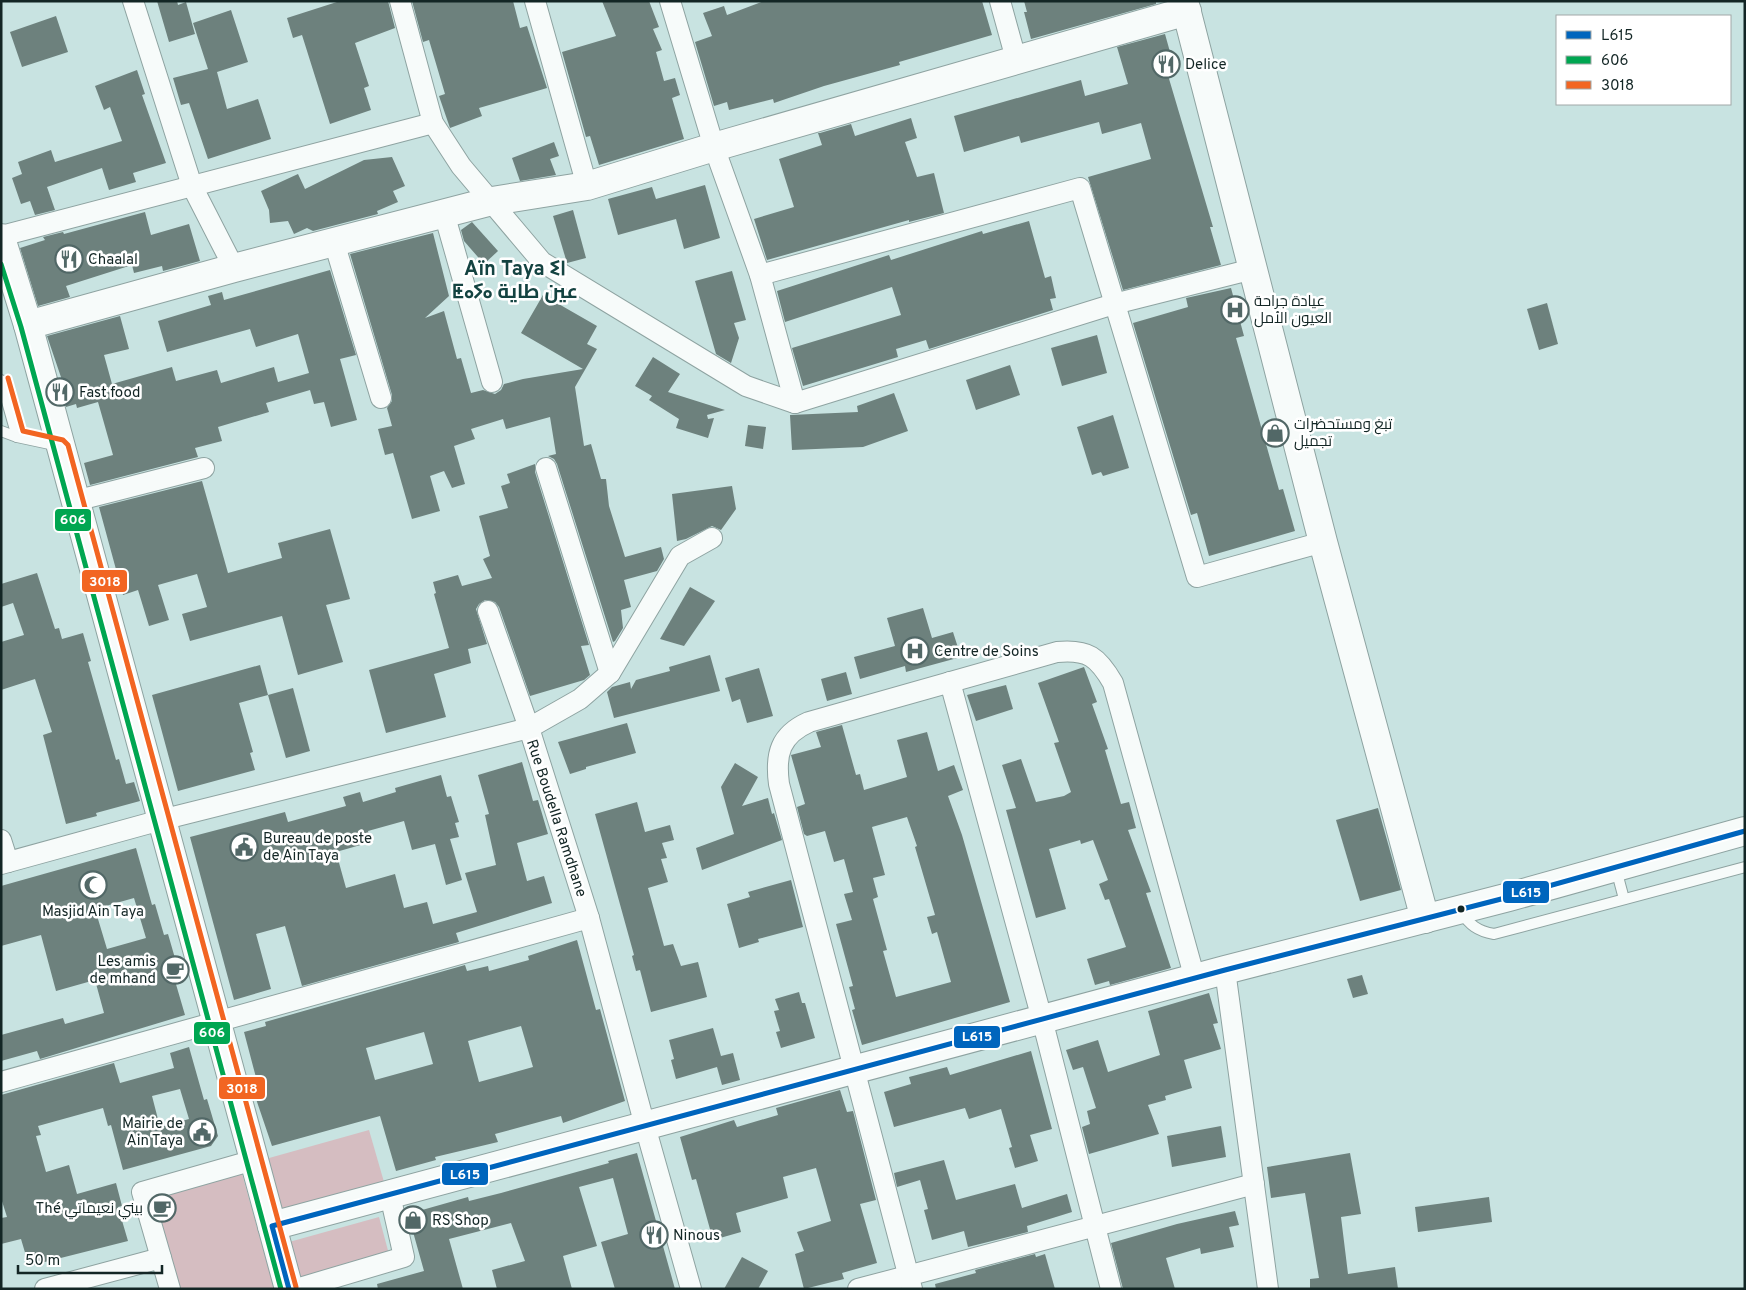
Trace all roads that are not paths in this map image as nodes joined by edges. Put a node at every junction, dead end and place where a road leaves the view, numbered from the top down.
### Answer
1 (133, 1) edge
2 (400, 1) edge
3 (535, 1) edge
4 (1000, 1) edge
5 (674, 2) edge
6 (1186, 6) edge
7 (1016, 60) junction
8 (433, 124) junction
9 (714, 147) junction
10 (192, 186) junction
11 (587, 186) junction
12 (492, 201) junction
13 (444, 213) junction
14 (1, 237) edge
15 (334, 242) junction
16 (234, 268) junction
17 (1253, 269) junction
18 (760, 275) junction
19 (1114, 304) junction
20 (28, 325) junction
21 (1, 380) edge
22 (492, 382) dead end
23 (381, 398) dead end
24 (795, 403) junction
25 (1, 431) edge
26 (17, 436) junction
27 (61, 447) junction
28 (204, 468) dead end
29 (546, 468) dead end
30 (75, 501) junction
31 (712, 538) dead end
32 (1323, 542) junction
33 (488, 611) dead end
34 (610, 673) junction
35 (950, 682) junction
36 (529, 728) junction
37 (161, 820) junction
38 (1745, 831) edge
39 (1, 840) edge
40 (4, 863) edge
41 (1745, 867) edge
42 (1616, 868) junction
43 (1624, 899) junction
44 (1459, 910) junction
45 (589, 918) junction
46 (1425, 919) junction
47 (1225, 970) junction
48 (1195, 979) junction
49 (1042, 1019) junction
50 (217, 1022) junction
51 (853, 1070) junction
52 (1, 1082) edge
53 (644, 1126) junction
54 (254, 1160) junction
55 (1254, 1184) junction
56 (390, 1195) junction
57 (272, 1226) junction
58 (1095, 1226) junction
59 (161, 1258) junction
60 (910, 1282) edge
61 (45, 1289) edge
62 (170, 1289) edge
63 (289, 1289) edge
64 (296, 1289) edge
65 (691, 1289) edge
66 (858, 1289) edge
67 (1111, 1289) edge
68 (1268, 1289) edge

1 - 10 street
2 - 8 street
3 - 11 street
4 - 7 street
5 - 9 street
6 - 7 main road
6 - 17 main road
7 - 9 main road
8 - 10 street
8 - 12 street
9 - 11 main road
9 - 18 street
10 - 14 street
10 - 16 street
11 - 12 main road
12 - 13 main road
12 - 24 street
13 - 15 main road
13 - 22 street
14 - 20 main road
15 - 16 main road
15 - 23 street
16 - 20 main road
17 - 19 street
17 - 32 main road
18 - 19 street
18 - 24 street
19 - 24 street
19 - 32 street
20 - 27 main road
21 - 26 lane
25 - 26 lane
26 - 27 lane
27 - 30 main road
28 - 30 street
29 - 34 street
30 - 37 main road
31 - 34 street
32 - 46 main road
33 - 36 street
34 - 36 street
35 - 48 street
35 - 49 street
35 - 51 street
36 - 37 street, Rue Boudella Ramdhane
36 - 45 street, Rue Boudella Ramdhane
37 - 40 street, Rue Boudella Ramdhane
37 - 50 main road
38 - 42 main road
39 - 40 street
41 - 43 lane
42 - 43 lane
42 - 44 main road
43 - 44 lane
44 - 46 main road
45 - 50 street
45 - 53 street, Rue Boudella Ramdhane
46 - 47 main road
47 - 48 main road
47 - 55 street
48 - 49 main road
49 - 51 main road
49 - 58 street
50 - 52 street
50 - 54 main road
51 - 53 main road
51 - 60 street
53 - 56 main road
53 - 65 street, Rue Boudella Ramdhane
54 - 57 main road
54 - 59 street
55 - 58 street
55 - 68 street
56 - 57 main road
56 - 64 street
57 - 63 main road
58 - 60 street
58 - 67 street
59 - 61 street
59 - 62 street
60 - 66 street

